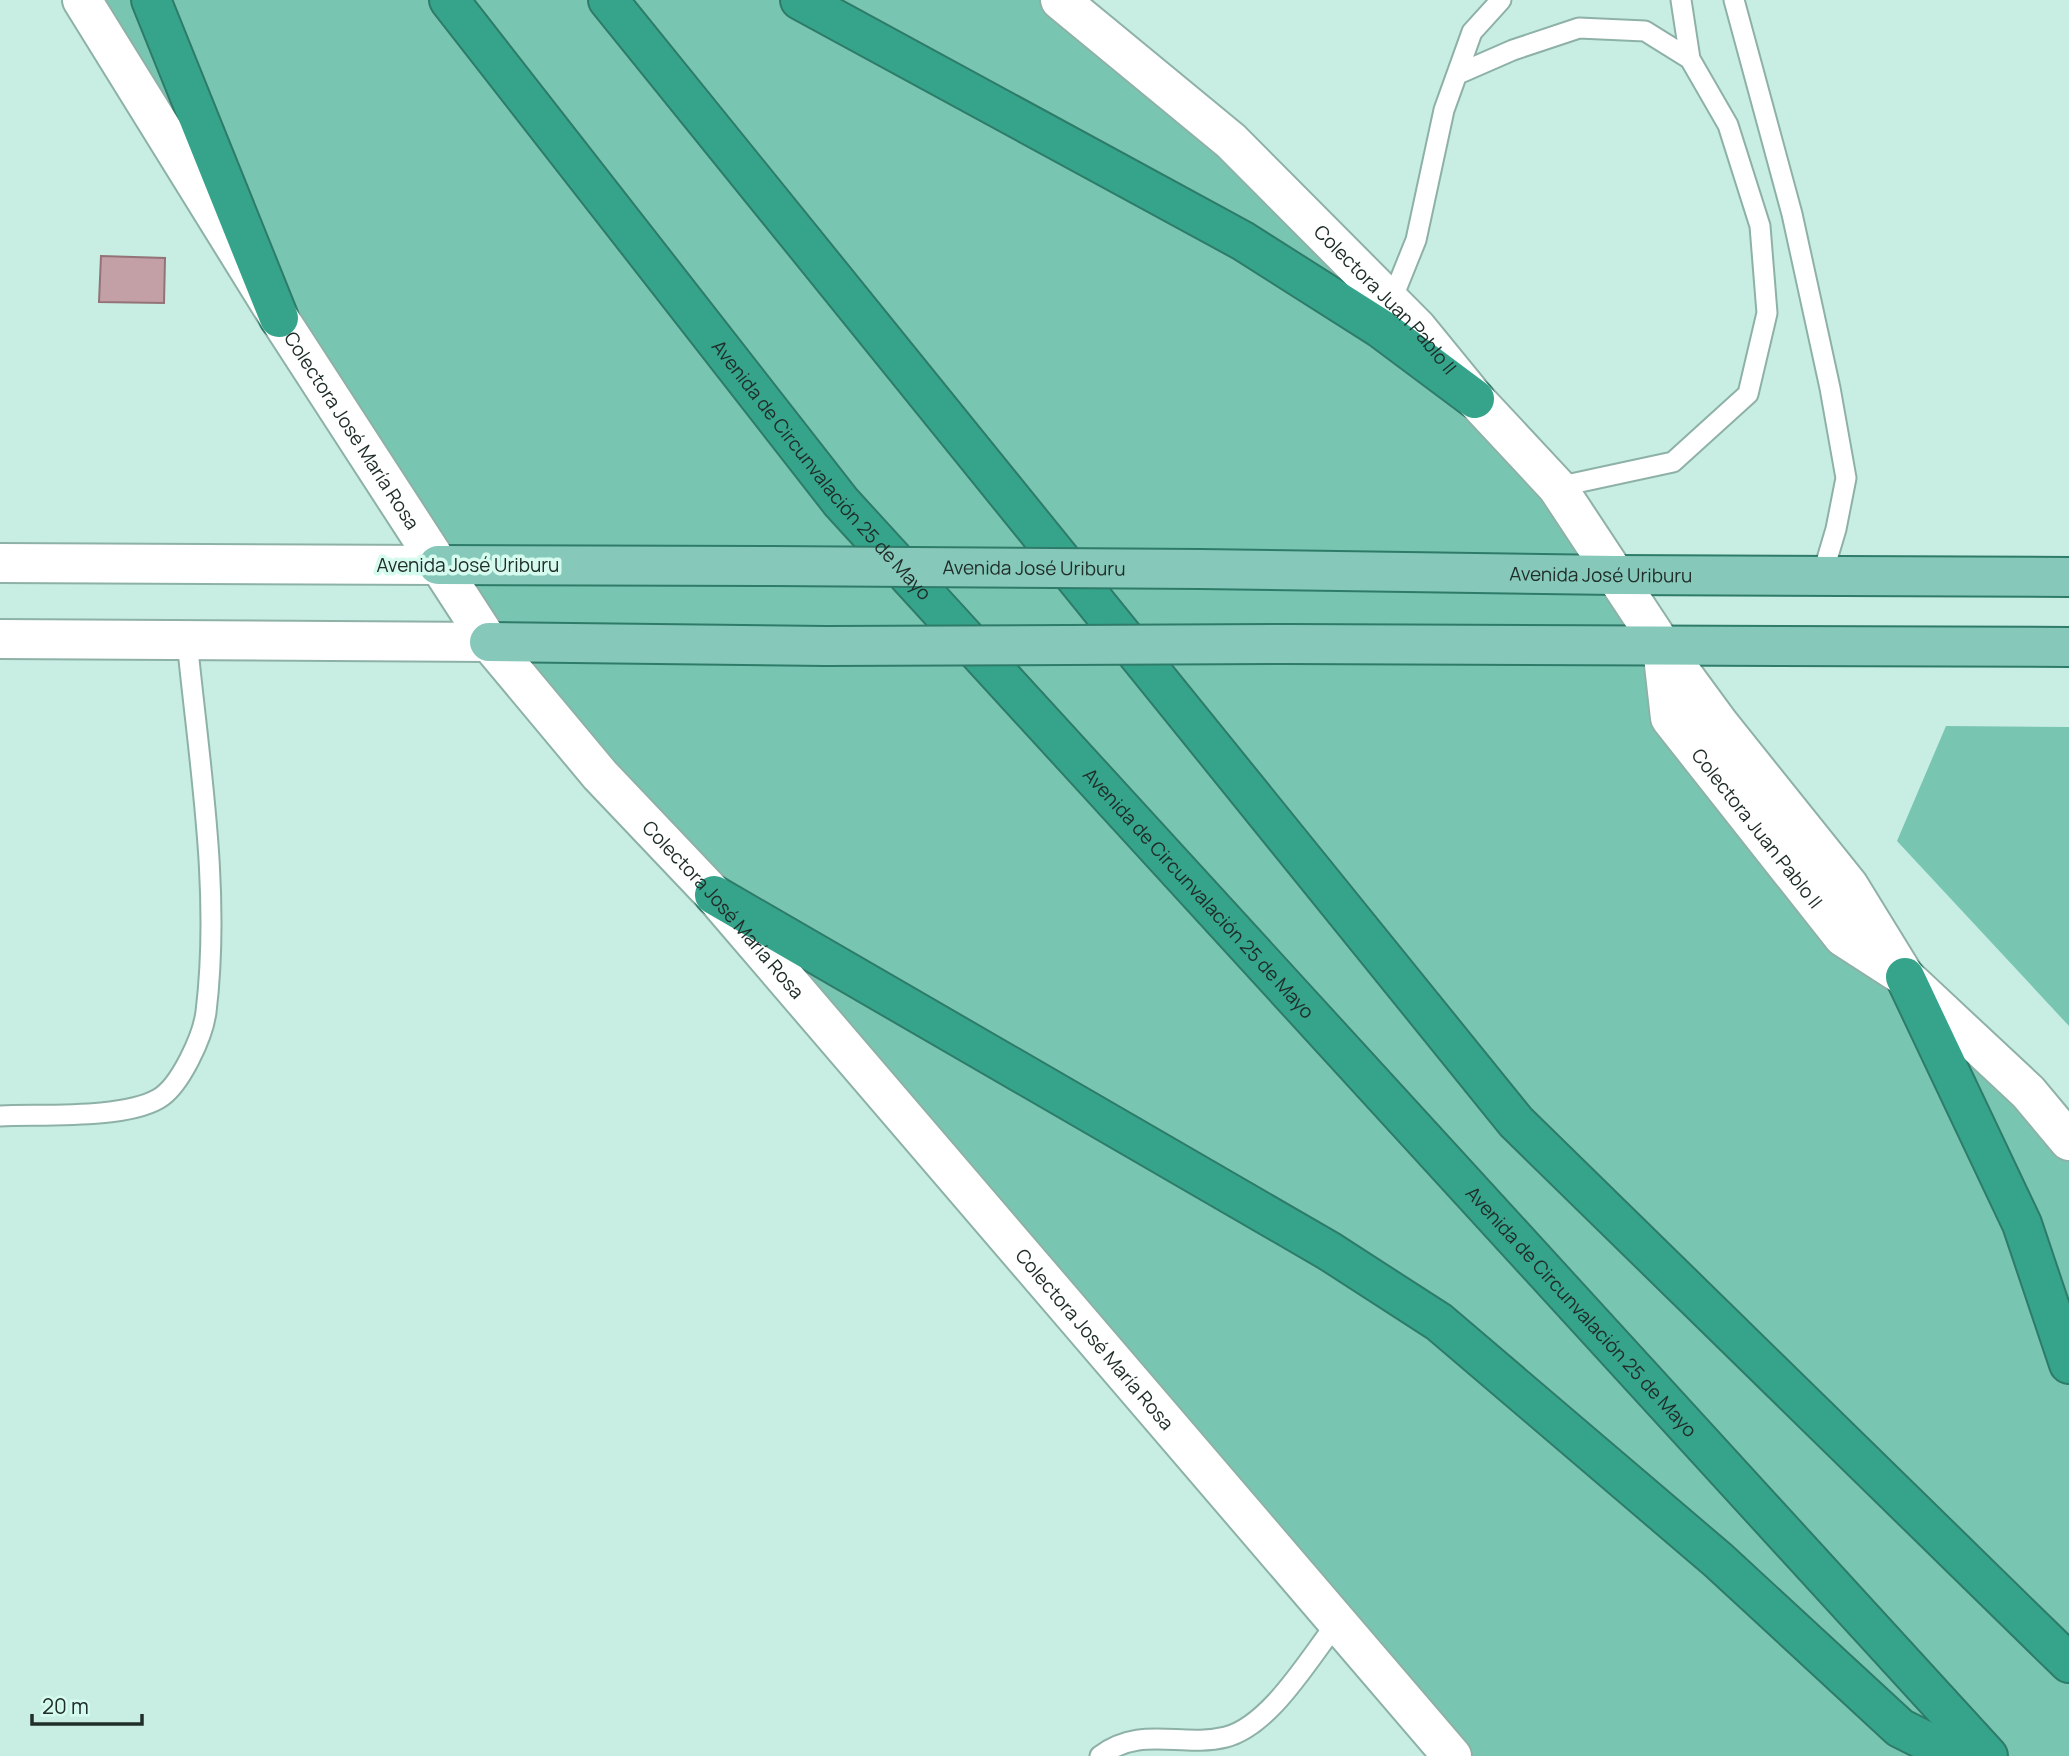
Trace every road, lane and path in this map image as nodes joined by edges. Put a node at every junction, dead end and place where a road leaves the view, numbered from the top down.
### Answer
1 (82, 0) edge
2 (150, 0) edge
3 (449, 0) edge
4 (608, 0) edge
5 (800, 0) edge
6 (1060, 0) edge
7 (1501, 0) edge
8 (1681, 0) edge
9 (1734, 0) edge
10 (1690, 59) junction
11 (1458, 74) junction
12 (1391, 302) junction
13 (279, 318) junction
14 (1475, 400) junction
15 (1557, 487) junction
16 (0, 563) edge
17 (438, 565) junction
18 (1616, 575) junction
19 (1822, 576) junction
20 (2069, 577) edge
21 (0, 639) edge
22 (187, 640) junction
23 (489, 642) junction
24 (1661, 646) junction
25 (2069, 647) edge
26 (714, 895) junction
27 (1905, 977) junction
28 (0, 1116) edge
29 (2069, 1141) edge
30 (2069, 1363) edge
31 (1337, 1623) junction
32 (2069, 1663) edge
33 (1100, 1756) edge
34 (1452, 1756) edge
35 (1956, 1756) edge
36 (1988, 1756) edge

1 - 13 main road, Colectora José María Rosa
2 - 13 highway
3 - 36 highway, Avenida de Circunvalación 25 de Mayo
4 - 32 highway
5 - 14 highway
6 - 12 main road, Colectora Juan Pablo II
7 - 11 lane
8 - 10 lane
9 - 19 lane
10 - 11 lane
10 - 15 lane
11 - 12 lane
12 - 14 main road, Colectora Juan Pablo II
13 - 17 main road, Colectora José María Rosa
14 - 15 main road, Colectora Juan Pablo II
15 - 18 main road, Colectora Juan Pablo II
16 - 17 main road, Avenida José Uriburu
17 - 18 main road, Avenida José Uriburu, bridge
17 - 23 main road, Colectora José María Rosa
18 - 19 main road, Avenida José Uriburu
18 - 24 main road, Colectora Juan Pablo II
19 - 20 main road, Avenida José Uriburu
21 - 22 main road
22 - 23 main road
22 - 28 lane
23 - 24 main road, bridge
23 - 26 main road, Colectora José María Rosa
24 - 25 main road
24 - 27 main road, Colectora Juan Pablo II
26 - 31 main road, Colectora José María Rosa
26 - 35 highway
27 - 29 main road, Colectora Juan Pablo II
27 - 30 highway
31 - 33 lane
31 - 34 main road, Colectora José María Rosa

